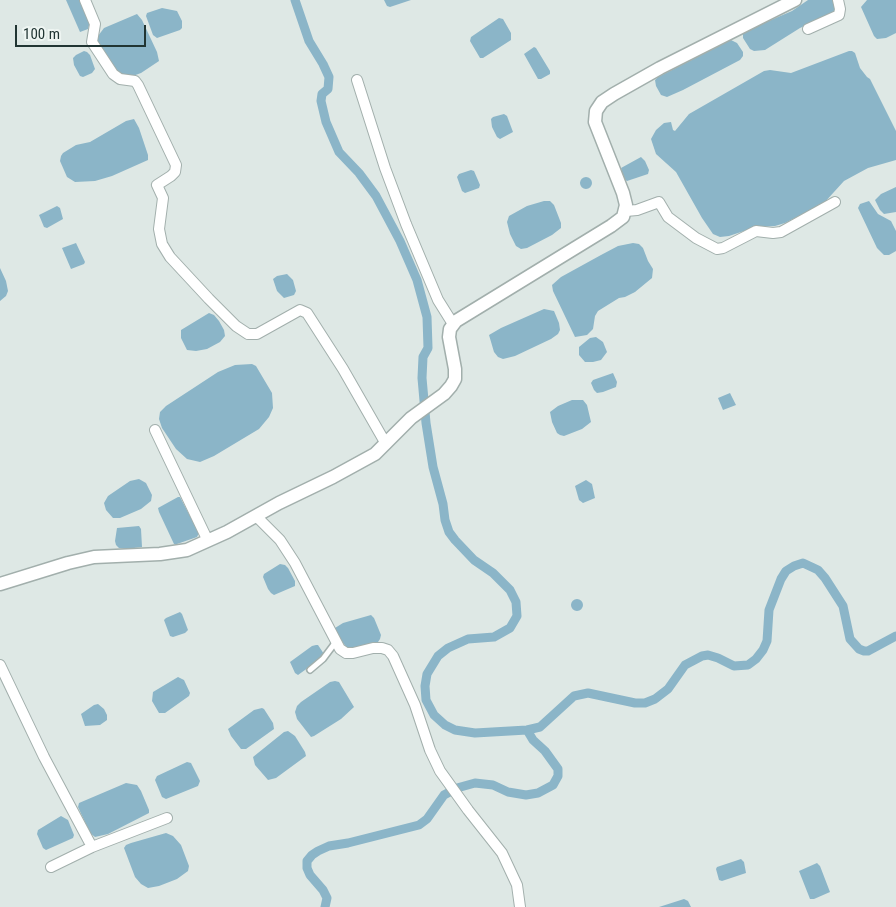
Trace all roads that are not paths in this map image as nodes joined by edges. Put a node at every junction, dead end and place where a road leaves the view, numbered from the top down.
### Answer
1 (85, 0) edge
2 (794, 0) edge
3 (838, 0) edge
4 (808, 29) dead end
5 (357, 80) dead end
6 (835, 202) dead end
7 (626, 211) junction
8 (453, 324) junction
9 (155, 430) dead end
10 (386, 444) junction
11 (256, 516) junction
12 (208, 541) junction
13 (0, 584) edge
14 (335, 643) junction
15 (0, 665) edge
16 (310, 670) dead end
17 (167, 818) dead end
18 (92, 847) junction
19 (51, 867) dead end
20 (520, 907) edge

1 - 10 street
2 - 7 street
3 - 4 street
5 - 8 street
6 - 7 street
7 - 8 street
8 - 10 street
9 - 12 street
10 - 11 street
11 - 12 street
11 - 14 street
12 - 13 street
14 - 16 lane
14 - 20 street
15 - 18 street
17 - 18 street
18 - 19 street

